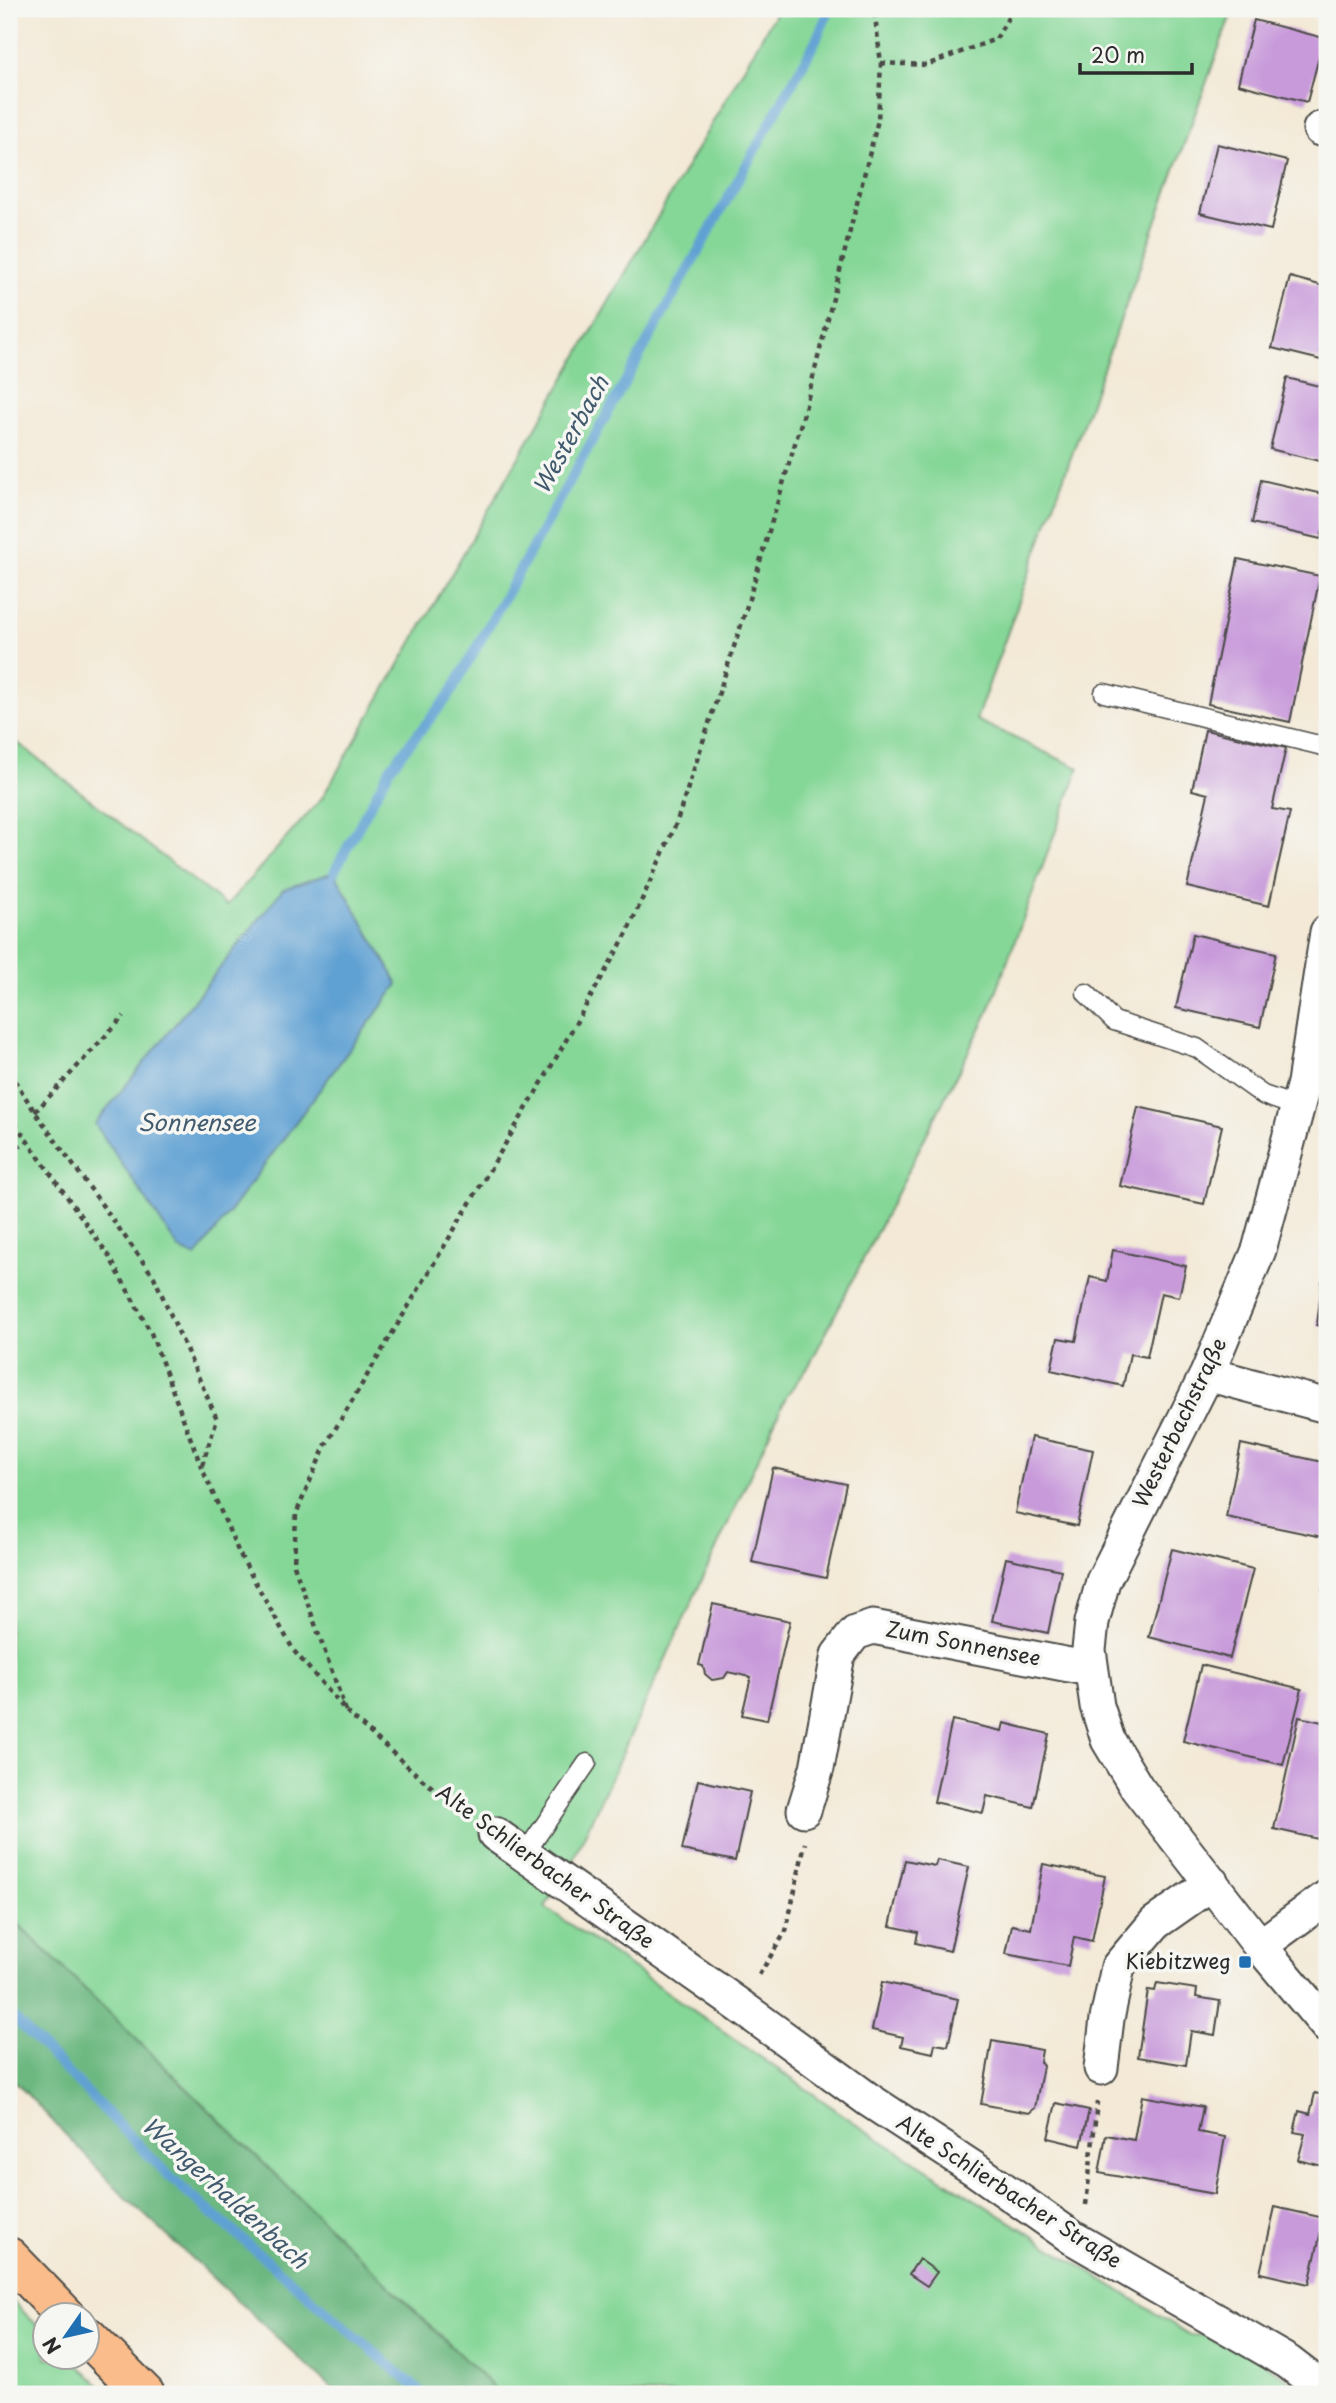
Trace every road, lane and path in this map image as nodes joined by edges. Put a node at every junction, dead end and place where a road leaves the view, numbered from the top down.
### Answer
1 (870, 9) edge
2 (1013, 9) edge
3 (881, 63) junction
4 (1104, 692) dead end
5 (1327, 747) edge
6 (1327, 932) edge
7 (1086, 993) dead end
8 (124, 1016) dead end
9 (9, 1072) edge
10 (1298, 1107) junction
11 (35, 1112) junction
12 (9, 1115) edge
13 (28, 1141) junction
14 (9, 1153) edge
15 (1207, 1374) junction
16 (1327, 1406) edge
17 (201, 1466) junction
18 (1090, 1669) junction
19 (346, 1711) junction
20 (587, 1763) dead end
21 (804, 1810) joint
22 (495, 1834) joint
23 (524, 1855) junction
24 (1212, 1883) junction
25 (1327, 1897) edge
26 (1260, 1946) junction
27 (763, 1969) dead end
28 (1327, 2026) edge
29 (1101, 2068) joint
30 (1086, 2207) dead end
31 (9, 2257) edge
32 (53, 2302) edge
33 (102, 2351) edge
34 (1327, 2392) edge
35 (145, 2394) edge

1 - 3 path
2 - 3 path
3 - 19 path
4 - 5 lane
6 - 10 street, Westerbachstraße
7 - 10 lane
8 - 11 path
9 - 11 path
10 - 15 street, Westerbachstraße
11 - 17 path
12 - 13 path, Alte Schlierbacher Straße
13 - 14 path
13 - 17 path, Alte Schlierbacher Straße
15 - 16 street
15 - 18 street, Westerbachstraße
17 - 19 path, Alte Schlierbacher Straße
18 - 21 street, Zum Sonnensee
18 - 24 street, Westerbachstraße
19 - 22 path, Alte Schlierbacher Straße
20 - 23 lane
21 - 27 path
22 - 23 street, Alte Schlierbacher Straße
23 - 34 street, Alte Schlierbacher Straße
24 - 26 street, Westerbachstraße
24 - 29 street
25 - 26 street
26 - 28 street, Westerbachstraße
29 - 30 path
31 - 32 main road
33 - 35 main road

